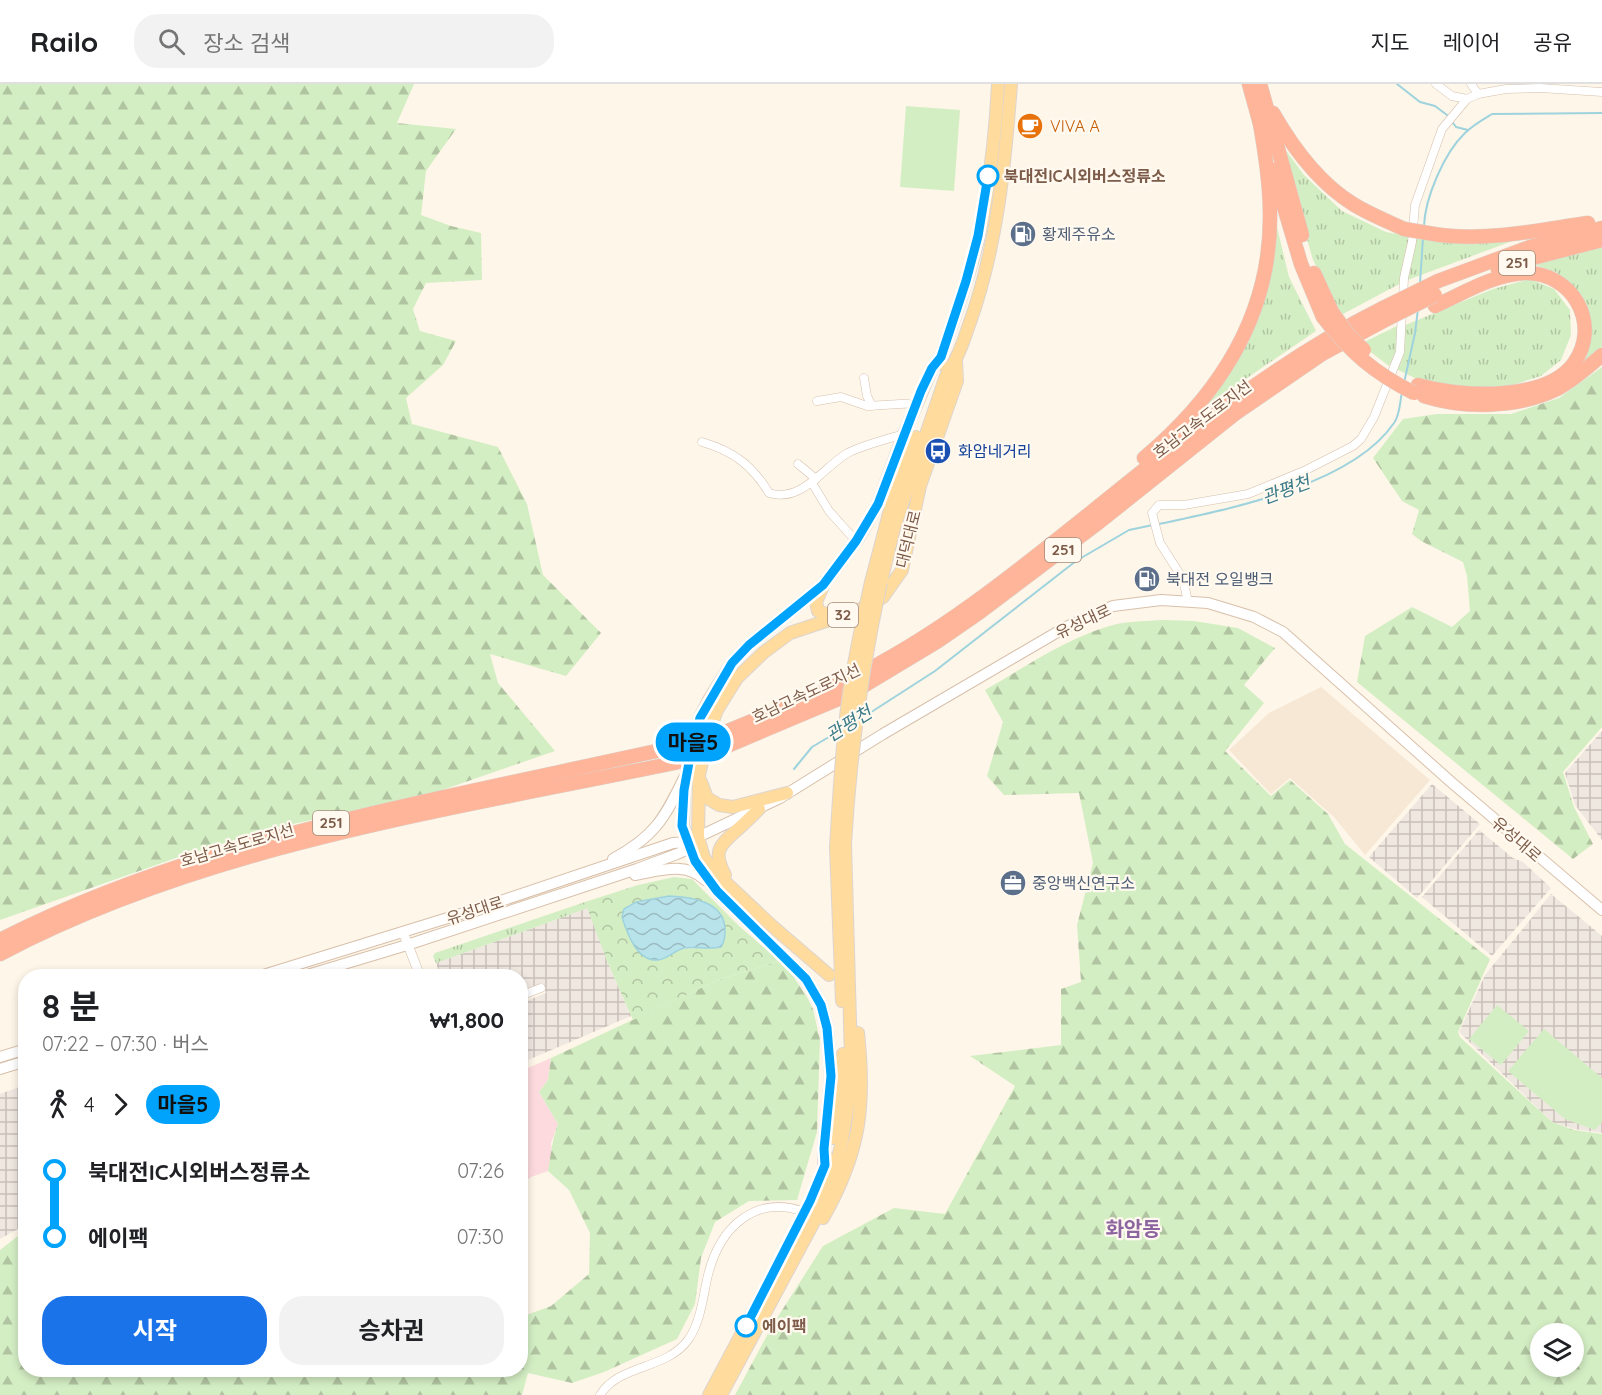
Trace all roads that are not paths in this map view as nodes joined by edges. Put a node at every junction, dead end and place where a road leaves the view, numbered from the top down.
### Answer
1 (998, 84) edge
2 (1011, 84) edge
3 (1436, 84) edge
4 (1471, 84) edge
5 (1257, 85) edge
6 (1584, 88) edge
7 (1602, 92) edge
8 (1478, 94) junction
9 (1465, 101) junction
10 (1260, 123) junction
11 (1602, 221) edge
12 (1602, 228) edge
13 (1602, 240) edge
14 (1435, 301) junction
15 (1327, 315) junction
16 (1386, 318) junction
17 (1602, 356) edge
18 (941, 357) junction
19 (956, 361) junction
20 (864, 378) dead end
21 (1416, 388) junction
22 (817, 400) dead end
23 (917, 403) junction
24 (872, 406) junction
25 (904, 434) junction
26 (702, 442) dead end
27 (798, 464) dead end
28 (814, 481) junction
29 (856, 541) junction
30 (876, 582) junction
31 (823, 585) junction
32 (1188, 602) junction
33 (974, 603) junction
34 (836, 617) junction
35 (686, 772) junction
36 (699, 775) junction
37 (698, 791) junction
38 (788, 793) junction
39 (759, 809) junction
40 (694, 840) junction
41 (841, 845) junction
42 (585, 873) junction
43 (608, 878) junction
44 (732, 886) junction
45 (717, 891) junction
46 (1602, 910) edge
47 (403, 932) junction
48 (0, 940) edge
49 (407, 945) junction
50 (0, 954) edge
51 (283, 969) edge
52 (327, 969) edge
53 (417, 969) edge
54 (829, 975) dead end
55 (541, 988) dead end
56 (528, 993) edge
57 (858, 1033) dead end
58 (18, 1051) edge
59 (0, 1057) edge
60 (18, 1063) edge
61 (0, 1069) edge
62 (825, 1165) junction
63 (805, 1212) junction
64 (803, 1245) junction
65 (600, 1395) edge
66 (709, 1395) edge
67 (721, 1395) edge

1 - 18 main road, 대덕대로 / 32
2 - 19 main road, 대덕대로 / 32
3 - 9 street
4 - 8 street
5 - 10 highway
5 - 11 highway, bridge
5 - 15 highway
6 - 7 street
6 - 8 street
8 - 9 street
9 - 32 street
10 - 15 highway
10 - 33 highway
12 - 16 highway, 호남고속도로지선 / 251, bridge
13 - 14 highway, 251
14 - 16 highway
14 - 21 highway
15 - 21 highway, bridge
16 - 33 highway, 호남고속도로지선 / 251
16 - 50 highway, 호남고속도로지선 / 251, bridge
17 - 21 highway
18 - 23 main road, 대덕대로 / 32
18 - 30 main road, 대덕대로
19 - 30 main road, 대덕대로
19 - 34 main road, 대덕대로 / 32
20 - 24 street
22 - 24 street
23 - 24 street
23 - 25 main road, 대덕대로 / 32
25 - 28 street
25 - 29 main road, 대덕대로 / 32
26 - 28 street
27 - 28 street
28 - 29 street
29 - 31 main road, 대덕대로 / 32
30 - 41 main road, bridge
31 - 34 main road
31 - 35 main road, 대덕대로 / 32
32 - 38 main road, 유성대로
32 - 46 main road, 유성대로
33 - 48 highway, 호남고속도로지선 / 251, bridge
34 - 36 main road, 대덕대로 / 32
35 - 37 main road
35 - 40 main road, 대덕대로
35 - 42 main road, 32
36 - 37 main road, 대덕대로 / 32
36 - 38 main road
37 - 40 main road, 대덕대로 / 32
38 - 39 main road, 유성대로
39 - 40 main road, 유성대로
39 - 44 main road
40 - 42 main road, 유성대로 / 32
40 - 43 main road, 유성대로
40 - 44 main road
40 - 45 main road
41 - 62 main road
41 - 64 main road
42 - 47 main road, 유성대로 / 32
43 - 45 main road
43 - 49 main road, 유성대로
44 - 54 main road
45 - 62 main road
47 - 49 street
47 - 51 main road, 유성대로 / 32
49 - 52 main road, 유성대로
49 - 53 street
55 - 56 street
57 - 64 main road
58 - 59 main road
60 - 61 main road
62 - 63 main road
63 - 65 street
63 - 66 main road
64 - 67 main road

